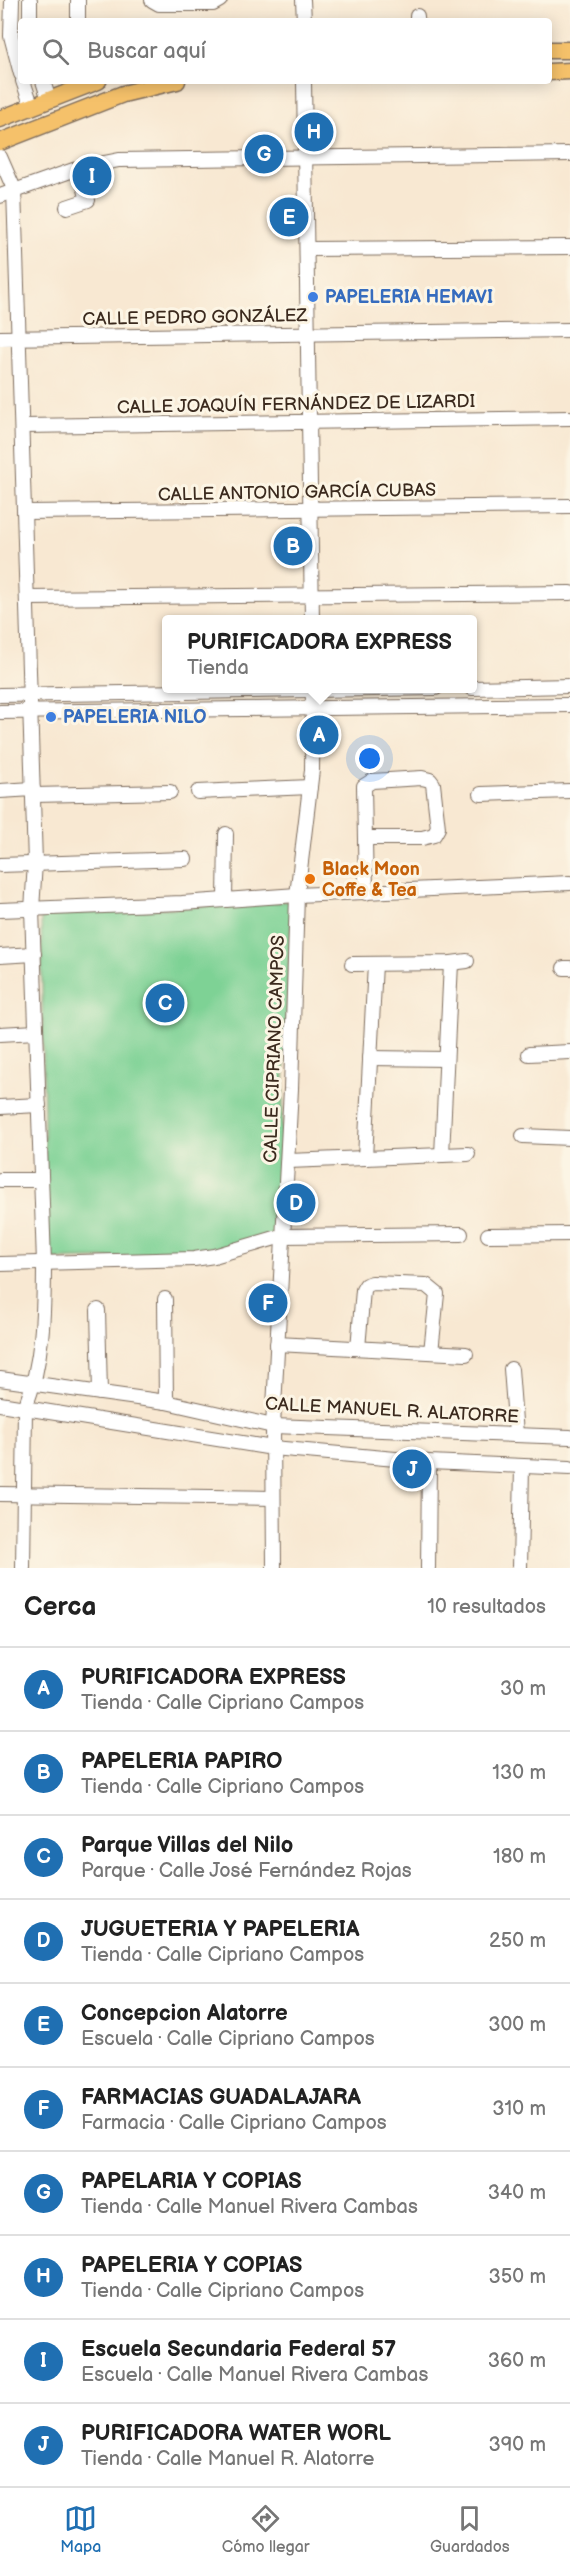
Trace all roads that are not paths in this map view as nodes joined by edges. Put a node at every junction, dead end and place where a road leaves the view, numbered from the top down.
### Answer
1 (12, 0) edge
2 (30, 0) edge
3 (78, 0) edge
4 (152, 0) edge
5 (303, 0) edge
6 (219, 1) edge
7 (30, 18) edge
8 (78, 18) edge
9 (304, 18) edge
10 (552, 50) edge
11 (570, 50) edge
12 (18, 63) edge
13 (552, 72) edge
14 (570, 72) edge
15 (24, 84) edge
16 (44, 84) edge
17 (90, 84) edge
18 (165, 84) edge
19 (304, 84) edge
20 (49, 100) junction
21 (32, 106) junction
22 (0, 119) edge
23 (0, 142) edge
24 (570, 154) edge
25 (305, 156) junction
26 (0, 157) edge
27 (79, 168) junction
28 (15, 189) junction
29 (0, 196) edge
30 (67, 207) dead end
31 (570, 247) edge
32 (307, 249) junction
33 (570, 330) edge
34 (308, 334) junction
35 (0, 338) edge
36 (20, 338) junction
37 (570, 418) edge
38 (310, 422) junction
39 (23, 426) junction
40 (570, 506) edge
41 (311, 510) junction
42 (25, 512) junction
43 (570, 592) edge
44 (312, 596) junction
45 (28, 598) junction
46 (312, 615) edge
47 (570, 686) edge
48 (477, 688) edge
49 (162, 693) edge
50 (313, 693) edge
51 (0, 695) edge
52 (31, 695) junction
53 (570, 705) edge
54 (312, 710) junction
55 (0, 712) edge
56 (31, 712) junction
57 (310, 787) junction
58 (0, 791) edge
59 (570, 791) edge
60 (34, 792) junction
61 (170, 792) dead end
62 (198, 792) dead end
63 (481, 794) dead end
64 (226, 834) dead end
65 (367, 838) junction
66 (185, 859) dead end
67 (35, 864) junction
68 (0, 866) edge
69 (570, 883) edge
70 (366, 893) junction
71 (297, 895) junction
72 (225, 900) junction
73 (32, 909) junction
74 (0, 910) edge
75 (33, 954) junction
76 (0, 956) edge
77 (467, 961) dead end
78 (451, 963) junction
79 (352, 964) dead end
80 (375, 964) junction
81 (36, 1032) junction
82 (0, 1034) edge
83 (570, 1052) edge
84 (529, 1054) dead end
85 (370, 1058) junction
86 (447, 1059) junction
87 (39, 1105) junction
88 (0, 1107) edge
89 (523, 1136) dead end
90 (570, 1138) edge
91 (468, 1154) dead end
92 (442, 1155) junction
93 (365, 1158) junction
94 (288, 1161) junction
95 (0, 1180) edge
96 (41, 1180) junction
97 (461, 1234) dead end
98 (570, 1234) edge
99 (488, 1235) dead end
100 (282, 1236) junction
101 (44, 1263) junction
102 (0, 1264) edge
103 (165, 1299) dead end
104 (98, 1310) dead end
105 (276, 1344) junction
106 (358, 1348) junction
107 (432, 1352) junction
108 (466, 1354) dead end
109 (512, 1369) dead end
110 (0, 1379) edge
111 (35, 1384) junction
112 (100, 1393) junction
113 (166, 1402) junction
114 (0, 1404) edge
115 (26, 1408) junction
116 (273, 1426) junction
117 (516, 1434) junction
118 (570, 1437) edge
119 (273, 1448) junction
120 (429, 1462) junction
121 (522, 1466) junction
122 (570, 1468) edge
123 (0, 1494) edge
124 (24, 1494) junction
125 (273, 1498) junction
126 (23, 1568) edge
127 (273, 1568) edge
128 (428, 1568) edge
129 (520, 1568) edge

1 - 12 street
2 - 7 street
3 - 8 street
4 - 6 street
5 - 9 street
10 - 11 main road
13 - 14 main road
15 - 21 street
16 - 20 street
17 - 20 main road
18 - 23 main road
19 - 25 street
20 - 21 main road
21 - 22 main road
24 - 25 street
25 - 27 street
25 - 32 street
26 - 28 street
27 - 28 street
27 - 30 street
28 - 29 street
28 - 36 street
31 - 32 street
32 - 34 street
33 - 34 street, CALLE PEDRO GONZÁLEZ
34 - 36 street, CALLE PEDRO GONZÁLEZ
34 - 38 street
35 - 36 street, CALLE PEDRO GONZÁLEZ
36 - 39 street
37 - 38 street, CALLE JOAQUÍN FERNÁNDEZ DE LIZARDI
38 - 39 street, CALLE JOAQUÍN FERNÁNDEZ DE LIZARDI
38 - 41 street
39 - 42 street
40 - 41 street, CALLE ANTONIO GARCÍA CUBAS
41 - 42 street, CALLE ANTONIO GARCÍA CUBAS
41 - 44 street
42 - 45 street
43 - 44 street
44 - 45 street
44 - 46 street
45 - 52 street
47 - 48 street
49 - 52 street
50 - 54 street, CALLE CIPRIANO CAMPOS
51 - 52 street
52 - 56 street
53 - 54 street
54 - 56 street
54 - 57 street, CALLE CIPRIANO CAMPOS
55 - 56 street
56 - 60 street
57 - 62 street
57 - 71 street, CALLE CIPRIANO CAMPOS
58 - 60 street
59 - 63 street
60 - 61 street
60 - 67 street
64 - 72 street
65 - 65 street
65 - 70 street
66 - 67 street
67 - 68 street
67 - 73 street
69 - 70 street
70 - 71 street
71 - 72 street
71 - 94 street, CALLE CIPRIANO CAMPOS
72 - 73 street
73 - 74 street
73 - 75 street
75 - 76 street
75 - 81 street
77 - 78 street
78 - 80 street
78 - 86 street
79 - 80 street
80 - 85 street
81 - 82 street
81 - 87 street
83 - 84 street
85 - 86 street
85 - 93 street
86 - 92 street
87 - 88 street
87 - 96 street
89 - 90 street
91 - 92 street
92 - 93 street
93 - 94 street
94 - 100 street, CALLE CIPRIANO CAMPOS
95 - 96 street
96 - 101 street
97 - 100 street
98 - 99 street
100 - 101 street
100 - 105 street, CALLE CIPRIANO CAMPOS
101 - 102 street
101 - 111 street
103 - 113 street
104 - 112 street
105 - 106 street
105 - 116 street, CALLE CIPRIANO CAMPOS
106 - 107 street
106 - 107 street
107 - 108 street
109 - 117 street
110 - 111 street, CALLE MANUEL R. ALATORRE
111 - 112 street, CALLE MANUEL R. ALATORRE
111 - 115 street
112 - 113 street, CALLE MANUEL R. ALATORRE
113 - 116 street, CALLE MANUEL R. ALATORRE
114 - 115 street
115 - 119 street
115 - 124 street
116 - 117 street, CALLE MANUEL R. ALATORRE
116 - 119 street, CALLE CIPRIANO CAMPOS
117 - 118 street, CALLE MANUEL R. ALATORRE
119 - 120 street
119 - 125 street, CALLE CIPRIANO CAMPOS
120 - 121 street
120 - 128 street
121 - 122 street
121 - 129 street
123 - 124 street
124 - 125 street
124 - 126 street
125 - 127 street, CALLE CIPRIANO CAMPOS

